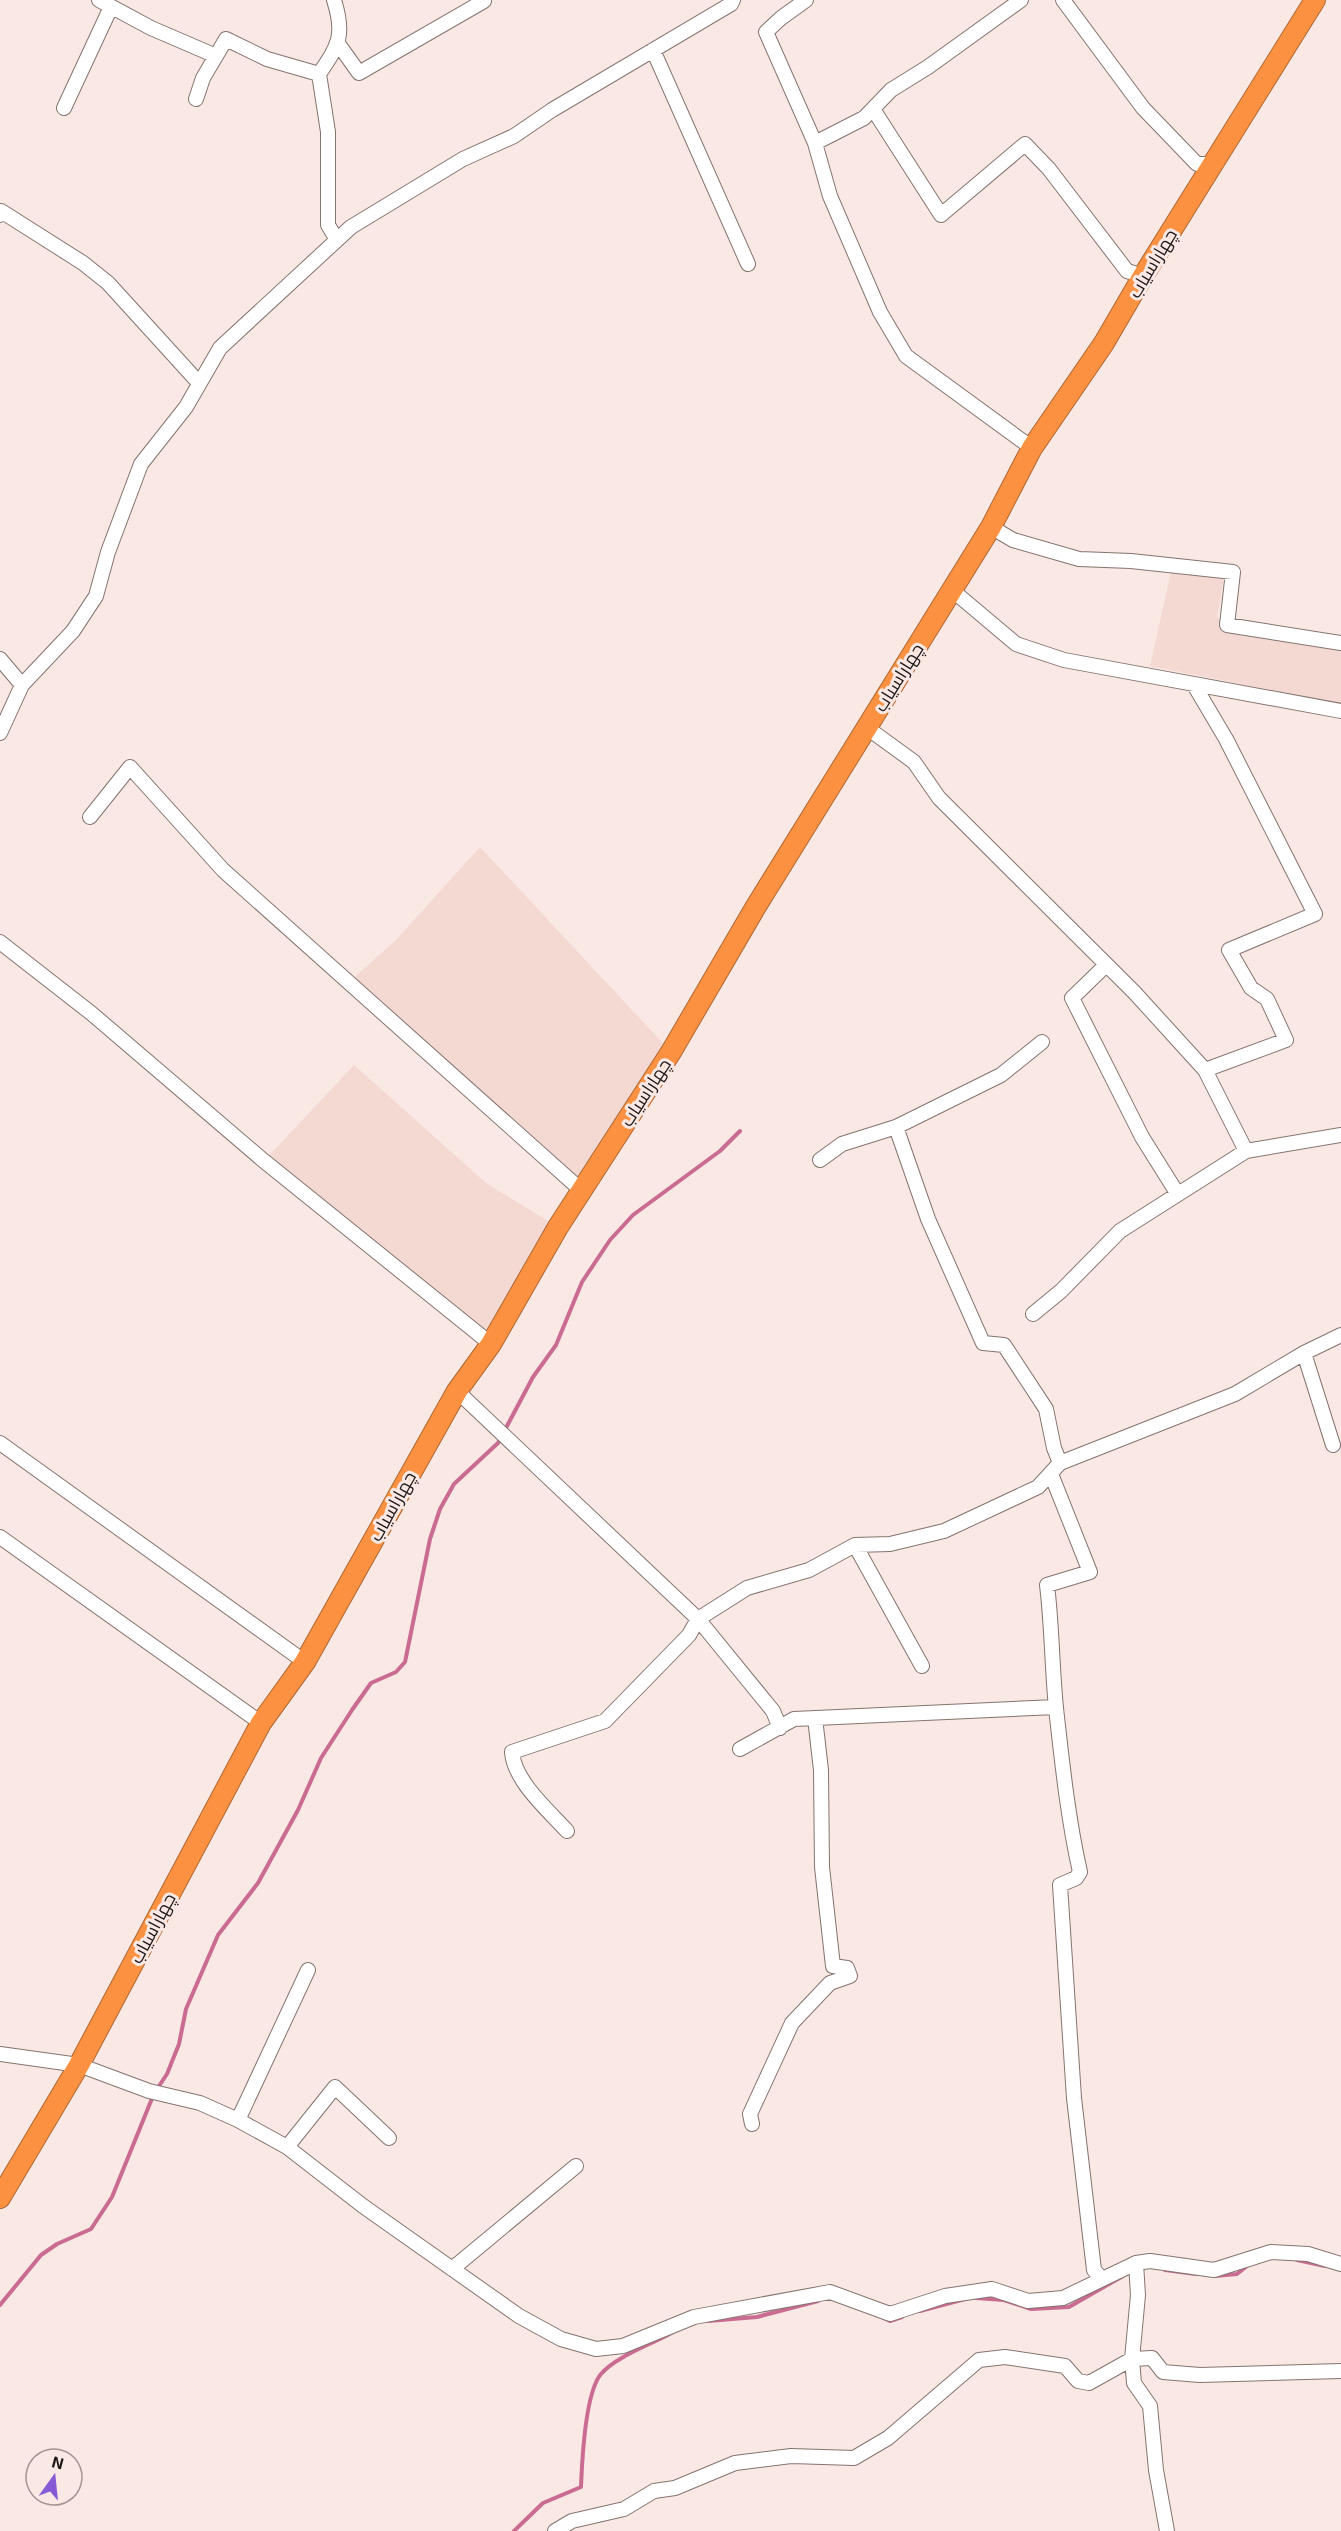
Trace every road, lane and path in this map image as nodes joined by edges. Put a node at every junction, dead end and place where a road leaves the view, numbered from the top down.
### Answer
1 (334, 0) edge
2 (733, 0) edge
3 (806, 0) edge
4 (1021, 0) edge
5 (1063, 0) edge
6 (484, 1) edge
7 (1311, 2) edge
8 (105, 3) edge
9 (339, 45) junction
10 (653, 50) junction
11 (216, 56) junction
12 (319, 74) junction
13 (196, 99) dead end
14 (64, 108) dead end
15 (873, 109) junction
16 (815, 143) junction
17 (1213, 164) junction
18 (0, 215) edge
19 (338, 240) junction
20 (748, 264) dead end
21 (1143, 276) junction
22 (199, 383) junction
23 (1032, 448) junction
24 (991, 527) junction
25 (952, 590) junction
26 (1341, 643) edge
27 (0, 659) edge
28 (22, 685) junction
29 (1194, 685) junction
30 (1341, 711) edge
31 (867, 728) junction
32 (0, 733) edge
33 (90, 817) dead end
34 (0, 942) edge
35 (1105, 966) junction
36 (1041, 1042) dead end
37 (1205, 1070) junction
38 (896, 1127) junction
39 (1341, 1135) edge
40 (1246, 1151) junction
41 (820, 1160) dead end
42 (581, 1190) junction
43 (1177, 1193) junction
44 (1033, 1314) dead end
45 (1341, 1335) edge
46 (491, 1344) junction
47 (1304, 1353) junction
48 (457, 1391) junction
49 (0, 1443) edge
50 (1333, 1445) dead end
51 (1060, 1463) junction
52 (1051, 1474) junction
53 (0, 1538) edge
54 (855, 1545) junction
55 (698, 1619) junction
56 (305, 1662) junction
57 (922, 1666) dead end
58 (1056, 1707) junction
59 (814, 1718) junction
60 (261, 1723) junction
61 (780, 1728) junction
62 (740, 1749) dead end
63 (567, 1832) dead end
64 (308, 1970) dead end
65 (0, 2054) edge
66 (79, 2065) junction
67 (238, 2120) junction
68 (752, 2124) dead end
69 (389, 2138) dead end
70 (287, 2147) junction
71 (576, 2166) dead end
72 (0, 2198) edge
73 (1136, 2263) junction
74 (1341, 2264) edge
75 (452, 2269) junction
76 (1102, 2279) junction
77 (1132, 2359) junction
78 (1341, 2371) edge
79 (555, 2531) edge
80 (1167, 2531) edge

1 - 9 street
2 - 10 street
3 - 16 street
4 - 15 street
5 - 17 street
6 - 9 street
7 - 17 highway, چهاراسیاب
8 - 11 street
8 - 14 street
9 - 12 street
10 - 19 street
10 - 20 street
11 - 12 street
11 - 13 street
12 - 19 street
15 - 16 street
15 - 21 street
16 - 23 street
17 - 21 highway, چهاراسیاب
18 - 22 street
19 - 22 street
21 - 23 highway, چهاراسیاب
22 - 28 street
23 - 24 highway, چهاراسیاب
24 - 25 highway, چهاراسیاب
24 - 26 street
25 - 29 street
25 - 31 highway, چهاراسیاب
27 - 28 street
28 - 32 street
29 - 30 street
29 - 37 street
31 - 35 street
31 - 42 highway, چهاراسیاب
33 - 42 street
34 - 46 street
35 - 37 street
35 - 43 street
36 - 38 street
37 - 40 street
38 - 41 street
38 - 51 street
39 - 40 street
40 - 43 street
42 - 46 highway, چهاراسیاب
43 - 44 street
45 - 47 street
46 - 48 highway, چهاراسیاب
47 - 50 street
47 - 51 street
48 - 55 street
48 - 56 highway, چهاراسیاب
49 - 56 street
51 - 52 street
52 - 54 street
52 - 58 street
53 - 60 street
54 - 55 street
54 - 57 street
55 - 61 street
55 - 63 street
56 - 60 highway, چهاراسیاب
58 - 59 street
58 - 76 street
59 - 61 street
59 - 68 street
60 - 66 highway, چهاراسیاب
61 - 62 street
64 - 67 street
65 - 66 street
66 - 67 street
66 - 72 highway, چهاراسیاب
67 - 70 street
69 - 70 street
70 - 75 street
71 - 75 street
73 - 74 street
73 - 76 street
73 - 77 street
75 - 76 street
77 - 78 street
77 - 79 street
77 - 80 street

